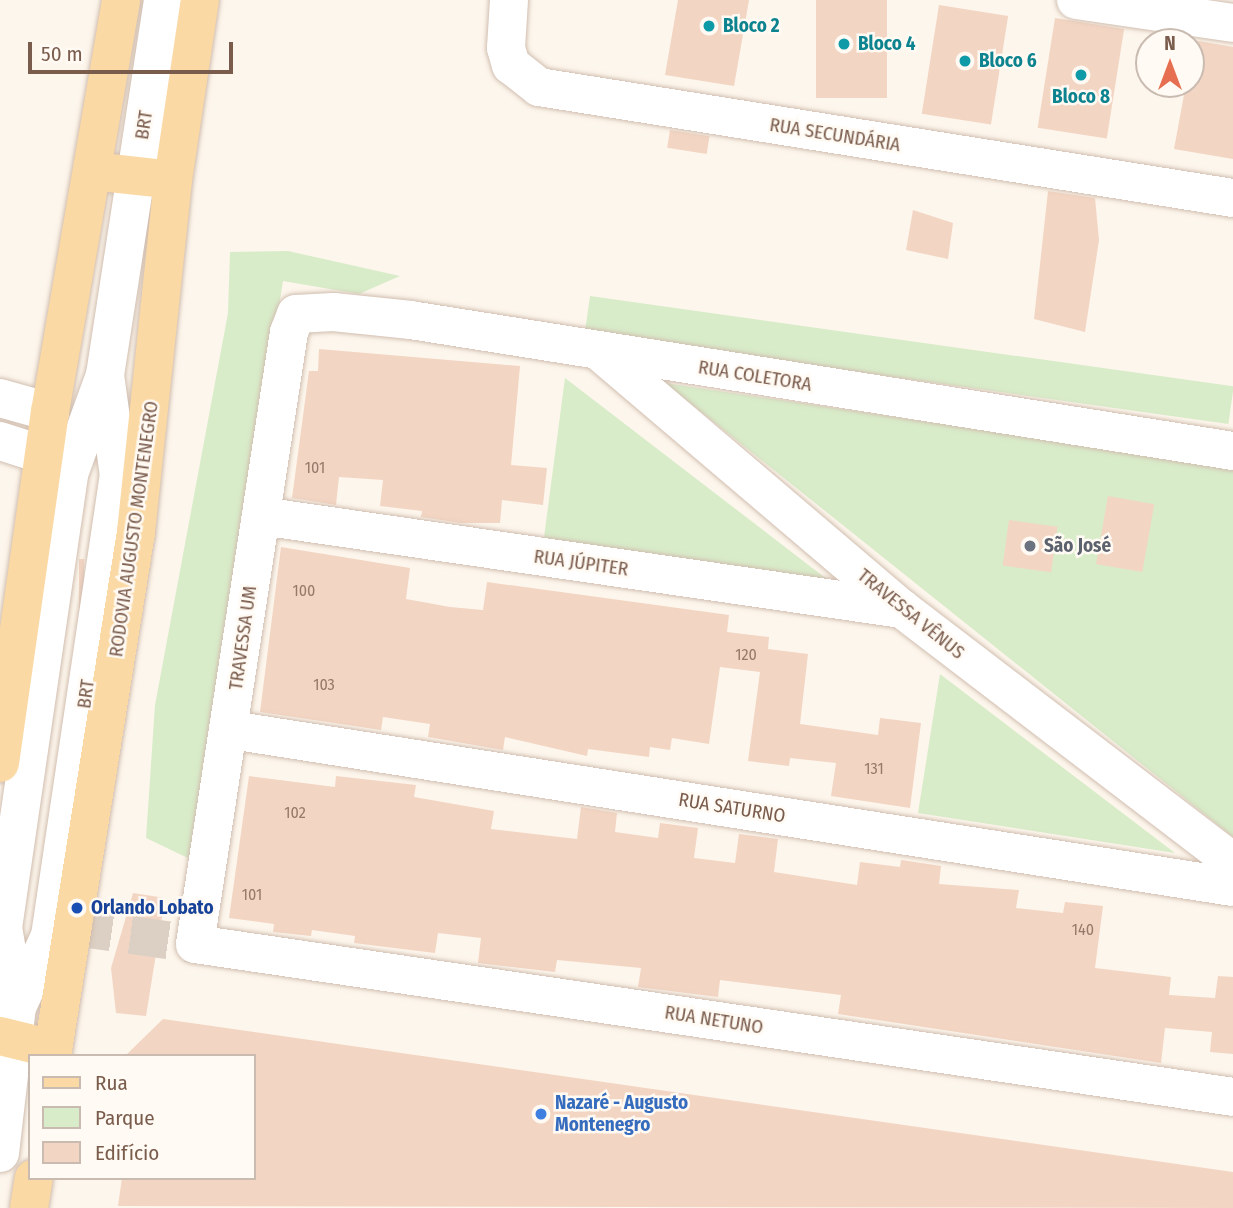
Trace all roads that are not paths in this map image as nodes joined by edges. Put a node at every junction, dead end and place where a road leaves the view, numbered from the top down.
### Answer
1 (121, 0) edge
2 (163, 0) edge
3 (200, 0) edge
4 (509, 0) edge
5 (1076, 0) edge
6 (1233, 23) edge
7 (92, 171) junction
8 (135, 178) junction
9 (173, 180) junction
10 (1233, 198) edge
11 (289, 332) joint
12 (600, 352) junction
13 (0, 398) edge
14 (50, 412) junction
15 (0, 441) edge
16 (1233, 451) edge
17 (44, 455) junction
18 (261, 516) junction
19 (902, 610) junction
20 (230, 730) junction
21 (0, 764) edge
22 (1233, 862) edge
23 (1233, 887) edge
24 (195, 944) joint
25 (10, 1026) edge
26 (52, 1052) edge
27 (1233, 1097) edge
28 (0, 1153) edge
29 (34, 1180) edge
30 (29, 1208) edge

1 - 7 main road
2 - 8 street, BRT
3 - 9 main road, RODOVIA AUGUSTO MONTENEGRO
4 - 10 street, RUA SECUNDÁRIA
5 - 6 street
7 - 8 main road
7 - 14 main road
8 - 9 main road
8 - 25 street, BRT
9 - 26 main road, RODOVIA AUGUSTO MONTENEGRO
11 - 12 street, RUA COLETORA
11 - 18 street, TRAVESSA UM
12 - 16 street, RUA COLETORA
12 - 19 street, TRAVESSA VÊNUS
13 - 14 street
14 - 17 main road
15 - 17 street
17 - 21 main road
18 - 19 street, RUA JÚPITER
18 - 20 street, TRAVESSA UM
19 - 22 street, TRAVESSA VÊNUS
20 - 23 street, RUA SATURNO
20 - 24 street, TRAVESSA UM
24 - 27 street, RUA NETUNO
25 - 26 main road
25 - 28 street, BRT
29 - 30 main road

